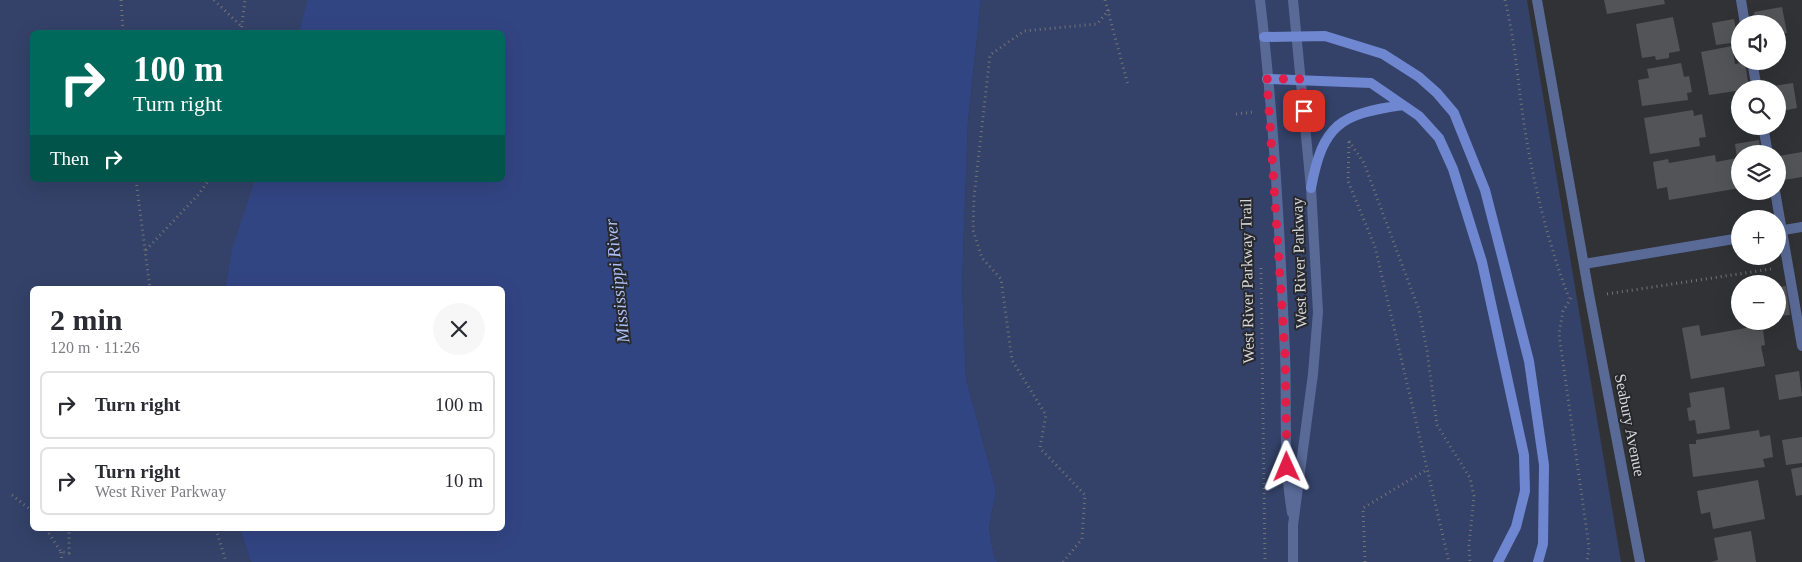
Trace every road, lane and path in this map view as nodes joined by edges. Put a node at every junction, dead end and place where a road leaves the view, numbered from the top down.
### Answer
1 (121, 0) edge
2 (214, 0) edge
3 (245, 0) edge
4 (1105, 0) edge
5 (1260, 0) edge
6 (1293, 0) edge
7 (1505, 0) edge
8 (1537, 0) edge
9 (1741, 0) edge
10 (1108, 10) junction
11 (1744, 15) edge
12 (242, 27) junction
13 (123, 30) edge
14 (241, 30) edge
15 (1298, 35) junction
16 (1264, 36) junction
17 (1267, 79) junction
18 (1302, 79) junction
19 (1128, 85) dead end
20 (1250, 103) dead end
21 (1403, 105) junction
22 (1251, 113) junction
23 (1236, 114) dead end
24 (1252, 122) dead end
25 (136, 182) edge
26 (208, 182) edge
27 (1311, 188) junction
28 (1802, 227) edge
29 (1786, 230) edge
30 (1731, 240) edge
31 (146, 251) junction
32 (1786, 258) edge
33 (1584, 264) junction
34 (1260, 266) dead end
35 (1788, 267) junction
36 (150, 286) edge
37 (1589, 294) junction
38 (1569, 298) junction
39 (1802, 346) edge
40 (1428, 469) junction
41 (12, 495) dead end
42 (30, 509) edge
43 (1294, 524) junction
44 (47, 531) edge
45 (69, 531) edge
46 (217, 531) edge
47 (62, 552) junction
48 (62, 562) edge
49 (226, 562) edge
50 (1063, 562) edge
51 (1265, 562) edge
52 (1294, 562) edge
53 (1366, 562) edge
54 (1449, 562) edge
55 (1470, 562) edge
56 (1498, 562) edge
57 (1538, 562) edge
58 (1587, 562) edge
59 (1640, 562) edge

1 - 13 path
2 - 12 path
3 - 12 path
4 - 10 path
5 - 16 street, West River Parkway
6 - 15 street, West River Parkway
7 - 38 path
8 - 33 street
9 - 11 street
10 - 19 path
10 - 50 path
12 - 14 path
15 - 16 street
15 - 18 street, West River Parkway
15 - 57 street
16 - 17 street, West River Parkway
17 - 18 street
17 - 43 street, West River Parkway
18 - 21 street
18 - 27 street, West River Parkway
20 - 22 path
21 - 27 street
21 - 56 street
22 - 23 path
22 - 24 path
25 - 31 path
26 - 31 path
27 - 43 street, West River Parkway
28 - 29 street
30 - 33 street
31 - 36 path
32 - 35 street
33 - 37 street, Seabury Avenue
34 - 51 path, West River Parkway Trail
35 - 37 path
35 - 39 street
37 - 38 path
37 - 59 street, Seabury Avenue
38 - 58 path
40 - 53 path
40 - 54 path
40 - 55 path
41 - 42 path
43 - 52 street, West River Parkway
44 - 47 path
45 - 47 path
46 - 49 path
47 - 48 path

